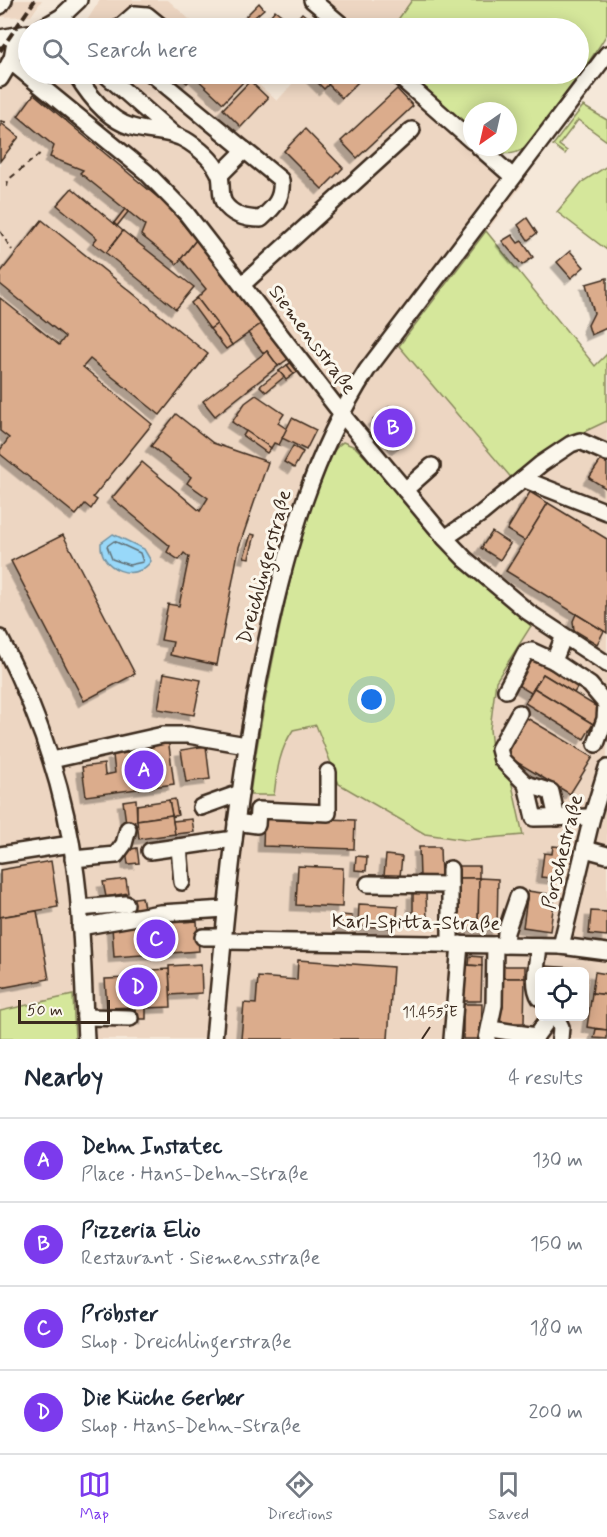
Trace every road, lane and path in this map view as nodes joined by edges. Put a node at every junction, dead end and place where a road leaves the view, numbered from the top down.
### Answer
1 (4, 0) edge
2 (79, 0) edge
3 (312, 0) edge
4 (0, 6) edge
5 (59, 18) edge
6 (130, 18) edge
7 (151, 18) edge
8 (333, 18) edge
9 (18, 36) edge
10 (0, 38) edge
11 (18, 44) edge
12 (607, 54) edge
13 (10, 61) junction
14 (18, 66) edge
15 (589, 78) edge
16 (0, 80) edge
17 (42, 84) edge
18 (82, 84) edge
19 (116, 84) edge
20 (167, 84) edge
21 (407, 84) edge
22 (584, 84) edge
23 (0, 121) edge
24 (10, 123) dead end
25 (411, 130) dead end
26 (172, 133) junction
27 (463, 133) edge
28 (245, 150) junction
29 (41, 153) dead end
30 (489, 156) edge
31 (220, 175) junction
32 (513, 177) junction
33 (7, 188) dead end
34 (0, 231) edge
35 (12, 250) dead end
36 (243, 284) junction
37 (341, 413) junction
38 (607, 453) edge
39 (432, 466) dead end
40 (523, 479) junction
41 (405, 490) junction
42 (607, 512) edge
43 (445, 538) junction
44 (0, 638) edge
45 (563, 638) junction
46 (554, 661) junction
47 (607, 664) edge
48 (506, 690) dead end
49 (519, 713) dead end
50 (596, 744) dead end
51 (246, 745) junction
52 (52, 760) junction
53 (607, 768) edge
54 (328, 772) dead end
55 (526, 784) junction
56 (240, 793) junction
57 (201, 807) dead end
58 (592, 817) junction
59 (557, 818) junction
60 (236, 822) junction
61 (128, 829) dead end
62 (234, 839) junction
63 (179, 847) junction
64 (585, 849) junction
65 (72, 851) junction
66 (150, 851) dead end
67 (0, 855) edge
68 (607, 855) edge
69 (450, 869) dead end
70 (182, 882) dead end
71 (368, 884) dead end
72 (450, 885) junction
73 (518, 897) dead end
74 (126, 904) dead end
75 (79, 908) junction
76 (226, 909) junction
77 (80, 927) junction
78 (203, 937) dead end
79 (224, 939) junction
80 (455, 944) junction
81 (500, 945) junction
82 (539, 946) junction
83 (561, 946) junction
84 (607, 952) edge
85 (537, 967) edge
86 (85, 1017) junction
87 (130, 1018) dead end
88 (547, 1021) edge
89 (558, 1021) edge
90 (489, 1034) edge
91 (535, 1037) edge
92 (86, 1039) edge
93 (214, 1039) edge
94 (452, 1039) edge
95 (560, 1039) edge

1 - 4 street
2 - 5 street
3 - 8 street
6 - 7 street
9 - 10 street
11 - 13 street
12 - 15 street, Dreichlingerstraße
13 - 14 street, Siemensstraße
13 - 16 street
17 - 36 street, Siemensstraße
18 - 26 street
19 - 26 street
20 - 28 street
21 - 27 street
22 - 32 street, Dreichlingerstraße
23 - 24 path
25 - 36 street
26 - 31 street
28 - 31 street
28 - 31 street
29 - 33 path
30 - 32 street
32 - 37 street, Dreichlingerstraße
34 - 35 path
36 - 37 street, Siemensstraße
37 - 41 street, Siemensstraße
37 - 51 street, Dreichlingerstraße
38 - 40 street
39 - 41 street
40 - 42 street
40 - 43 street
41 - 43 street, Siemensstraße
43 - 45 street, Siemensstraße
44 - 52 street
45 - 46 street
45 - 47 street, Siemensstraße
46 - 48 street
46 - 50 street
49 - 55 street
51 - 52 street
51 - 56 street, Dreichlingerstraße
52 - 65 street
53 - 58 street, Porschestraße
54 - 60 street
55 - 59 street
55 - 59 street
56 - 57 street
56 - 60 street, Dreichlingerstraße
58 - 59 street
58 - 64 street, Porschestraße
60 - 62 street, Dreichlingerstraße
61 - 65 street
62 - 63 street
62 - 76 street, Dreichlingerstraße
63 - 66 street
63 - 70 street
64 - 68 street
64 - 83 street, Porschestraße
65 - 67 street
65 - 75 street
69 - 72 street
71 - 72 street
72 - 80 street
73 - 81 street
74 - 75 street
75 - 77 street
76 - 77 street
76 - 79 street, Dreichlingerstraße
77 - 86 street
78 - 79 street, Karl-Spitta-Straße
79 - 80 street, Karl-Spitta-Straße
79 - 93 street, Dreichlingerstraße
80 - 81 street, Karl-Spitta-Straße
80 - 94 street
81 - 82 street, Karl-Spitta-Straße
81 - 90 street
82 - 83 street, Karl-Spitta-Straße
82 - 85 street
83 - 84 street, Karl-Spitta-Straße
86 - 87 street
86 - 92 street
88 - 91 street
89 - 95 street
90 - 91 street

